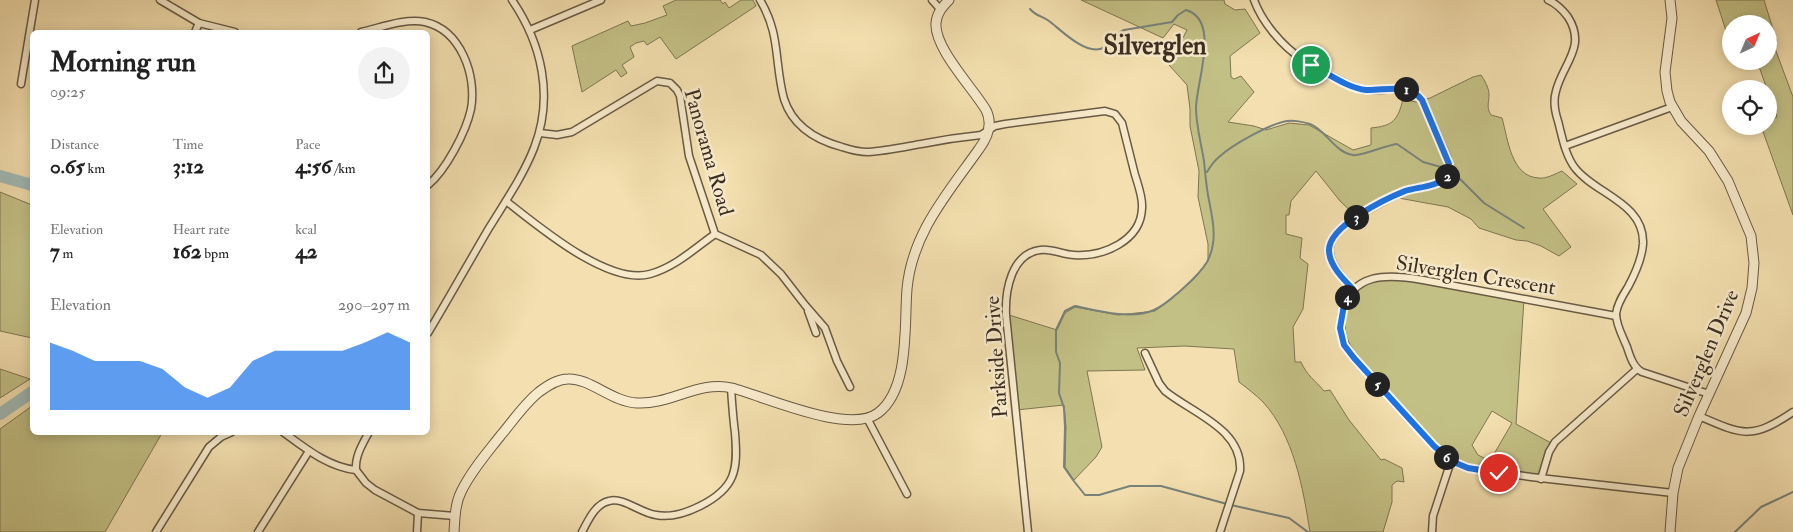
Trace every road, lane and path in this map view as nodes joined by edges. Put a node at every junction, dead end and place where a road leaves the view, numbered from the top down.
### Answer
1 (35, 0) edge
2 (160, 0) edge
3 (512, 0) edge
4 (601, 0) edge
5 (760, 0) edge
6 (932, 0) edge
7 (949, 0) edge
8 (1254, 0) edge
9 (1548, 0) edge
10 (1670, 0) edge
11 (940, 9) junction
12 (199, 23) junction
13 (196, 30) edge
14 (227, 30) edge
15 (369, 30) edge
16 (530, 30) junction
17 (21, 84) dead end
18 (1672, 107) junction
19 (989, 131) junction
20 (540, 133) junction
21 (1565, 146) junction
22 (430, 183) edge
23 (506, 201) junction
24 (716, 234) junction
25 (1353, 289) junction
26 (805, 306) junction
27 (1616, 316) junction
28 (430, 329) edge
29 (816, 333) dead end
30 (1145, 353) dead end
31 (1637, 369) junction
32 (850, 387) dead end
33 (731, 388) junction
34 (1709, 394) junction
35 (1793, 412) edge
36 (1699, 416) junction
37 (867, 418) junction
38 (225, 435) edge
39 (287, 435) edge
40 (367, 435) edge
41 (309, 451) junction
42 (1451, 461) junction
43 (356, 470) junction
44 (1541, 479) junction
45 (1673, 493) junction
46 (907, 494) dead end
47 (418, 513) junction
48 (455, 516) junction
49 (156, 532) edge
50 (258, 532) edge
51 (417, 532) edge
52 (454, 532) edge
53 (582, 532) edge
54 (1028, 532) edge
55 (1220, 532) edge
56 (1432, 532) edge
57 (1670, 532) edge

1 - 17 street
2 - 12 street
3 - 16 street
4 - 16 street
5 - 19 street, Parkside Drive
6 - 11 street
7 - 11 street
8 - 25 street
9 - 21 street
10 - 18 street, Silverglen Drive
11 - 19 street
12 - 13 street
12 - 14 street
15 - 22 street
16 - 20 street
18 - 21 street
18 - 34 street, Silverglen Drive
19 - 37 street
19 - 54 street, Parkside Drive
20 - 23 street
20 - 24 street, Panorama Road
21 - 27 street
23 - 24 street
23 - 28 street
24 - 26 street, Panorama Road
25 - 27 street, Silverglen Crescent
25 - 42 street
26 - 29 street, Panorama Road
26 - 32 street, Panorama Road
27 - 31 street
30 - 55 street
31 - 34 street
31 - 44 street
33 - 37 street
33 - 48 street
33 - 53 street
34 - 36 street, Silverglen Drive
35 - 36 street
36 - 45 street, Silverglen Drive
37 - 46 street
38 - 49 street
39 - 41 street
40 - 43 street
41 - 43 street
41 - 50 street
42 - 44 street
42 - 56 street
43 - 47 street
44 - 45 street
45 - 57 street, Silverglen Drive
47 - 48 street
47 - 51 street
48 - 52 street

